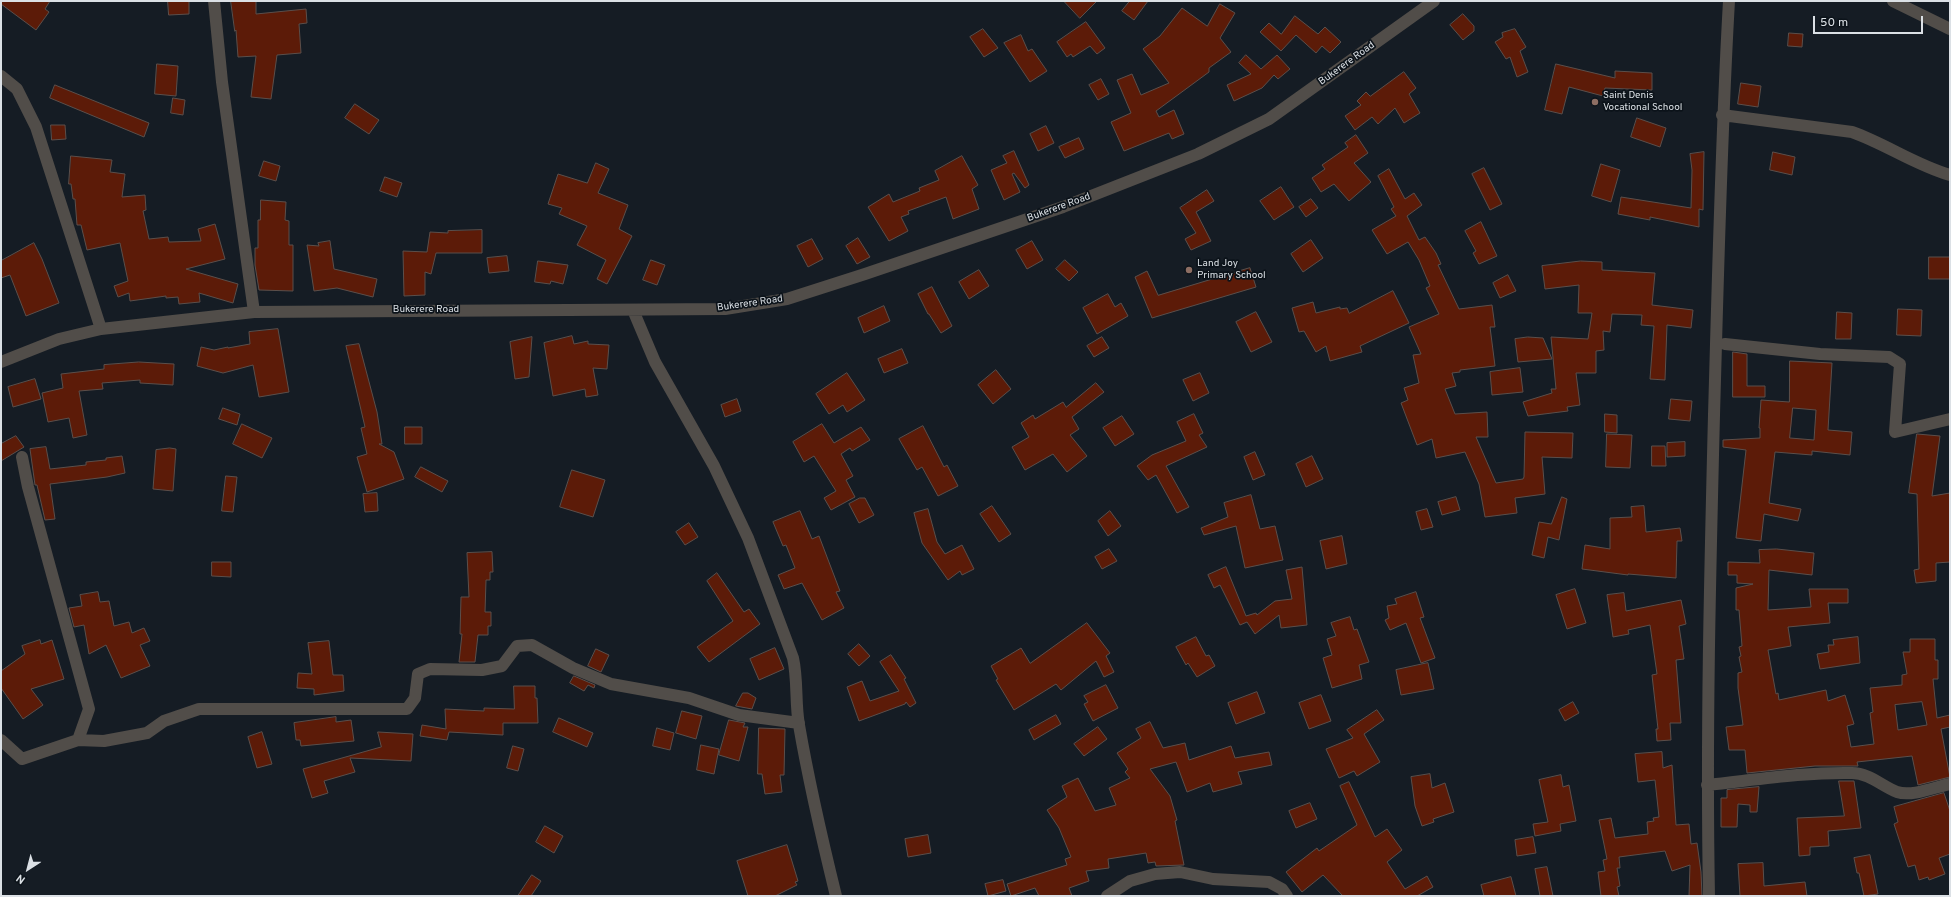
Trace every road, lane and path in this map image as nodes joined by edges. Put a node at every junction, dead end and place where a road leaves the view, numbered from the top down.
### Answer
1 (214, 1) edge
2 (1434, 1) edge
3 (1729, 1) edge
4 (1893, 1) edge
5 (1950, 29) edge
6 (1, 76) edge
7 (1722, 115) junction
8 (1950, 175) edge
9 (633, 310) junction
10 (254, 312) junction
11 (101, 329) junction
12 (1725, 344) dead end
13 (1, 362) edge
14 (1950, 419) edge
15 (22, 457) dead end
16 (799, 723) junction
17 (1, 740) edge
18 (78, 740) junction
19 (1950, 784) edge
20 (1707, 785) junction
21 (836, 896) edge
22 (1107, 896) edge
23 (1288, 896) edge
24 (1709, 896) edge

1 - 10 street
2 - 9 street, Bukerere Road
3 - 7 street
4 - 5 street
6 - 11 street
7 - 8 street
7 - 20 street
9 - 10 street, Bukerere Road
9 - 16 street
10 - 11 street, Bukerere Road
11 - 13 street, Bukerere Road
12 - 14 street
15 - 18 street
16 - 18 street
16 - 21 street
17 - 18 street
19 - 20 street
20 - 24 street
22 - 23 street

